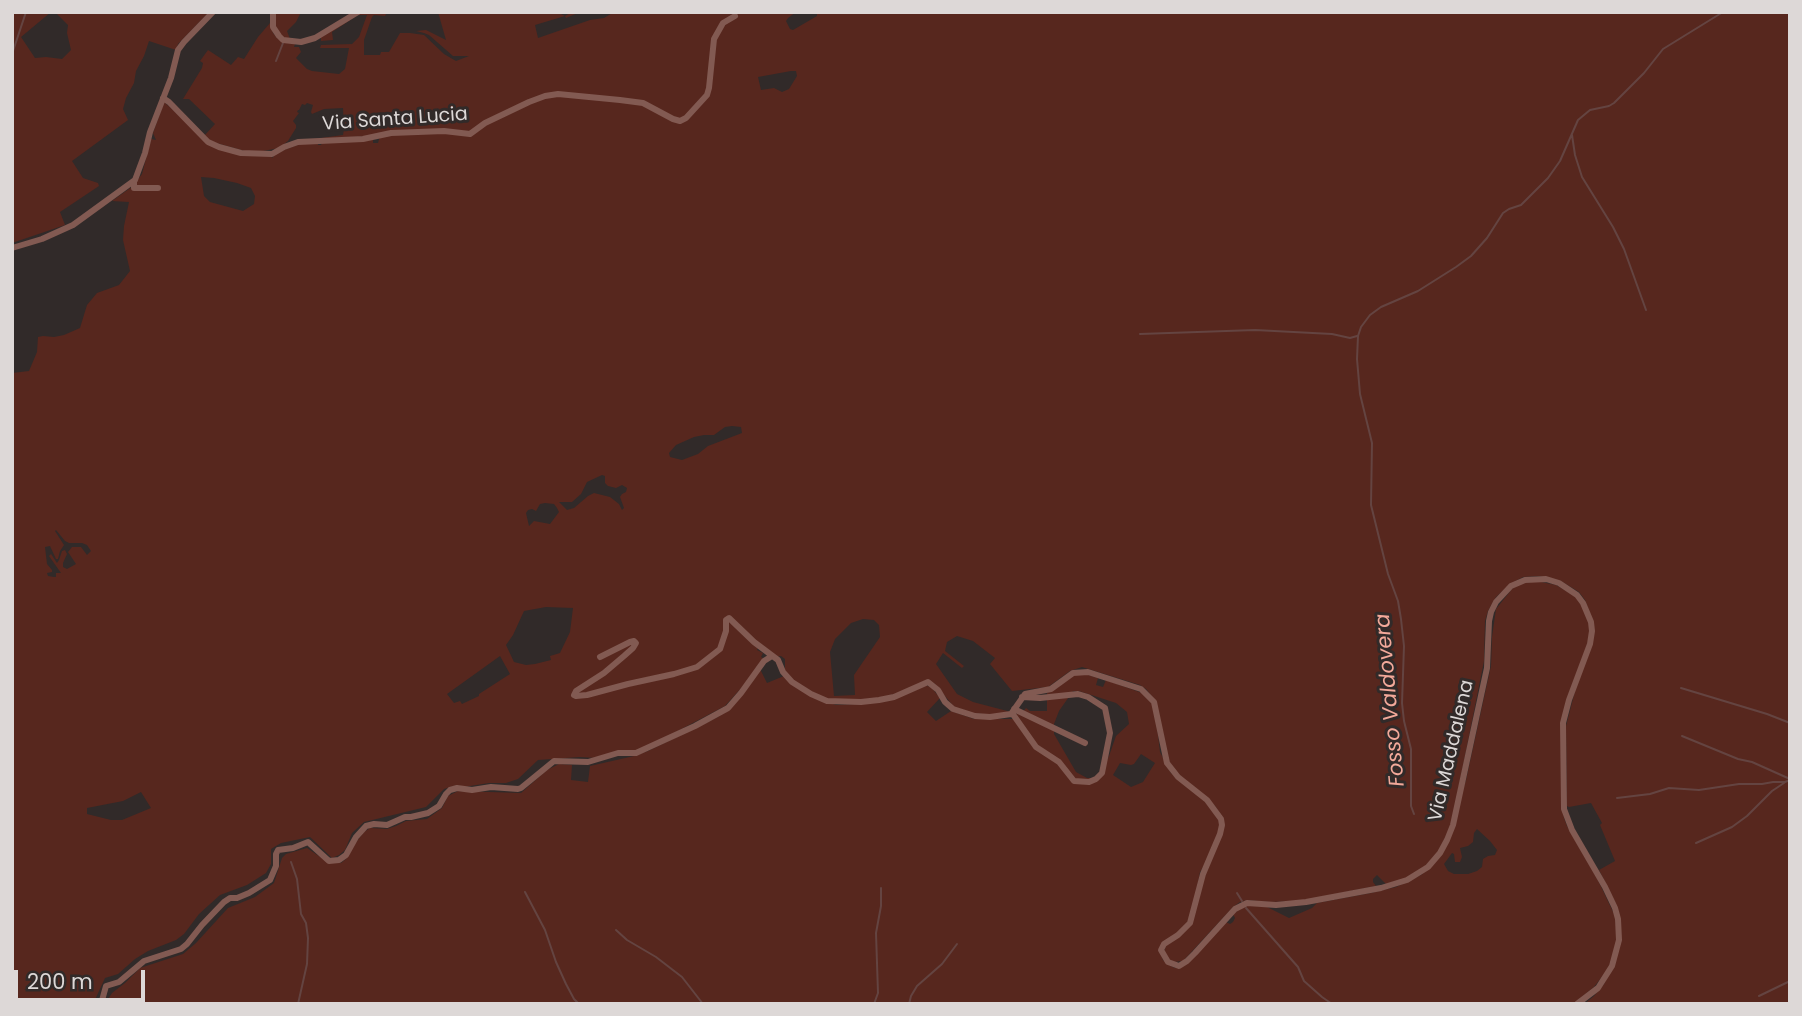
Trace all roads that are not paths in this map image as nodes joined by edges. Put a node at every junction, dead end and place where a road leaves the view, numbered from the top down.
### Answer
1 (213, 12) edge
2 (273, 12) edge
3 (358, 12) edge
4 (735, 16) dead end
5 (163, 98) junction
6 (134, 181) junction
7 (159, 188) dead end
8 (12, 248) edge
9 (772, 656) junction
10 (600, 657) dead end
11 (1022, 697) junction
12 (1013, 711) junction
13 (1085, 743) dead end
14 (101, 1004) edge
15 (1577, 1004) edge

1 - 5 street
2 - 3 street
4 - 5 street, Via Santa Lucia
5 - 6 street
6 - 7 street
6 - 8 street
9 - 10 street
9 - 12 street
9 - 14 street
11 - 12 street
11 - 12 street
11 - 15 street, Via Maddalena
12 - 13 street

